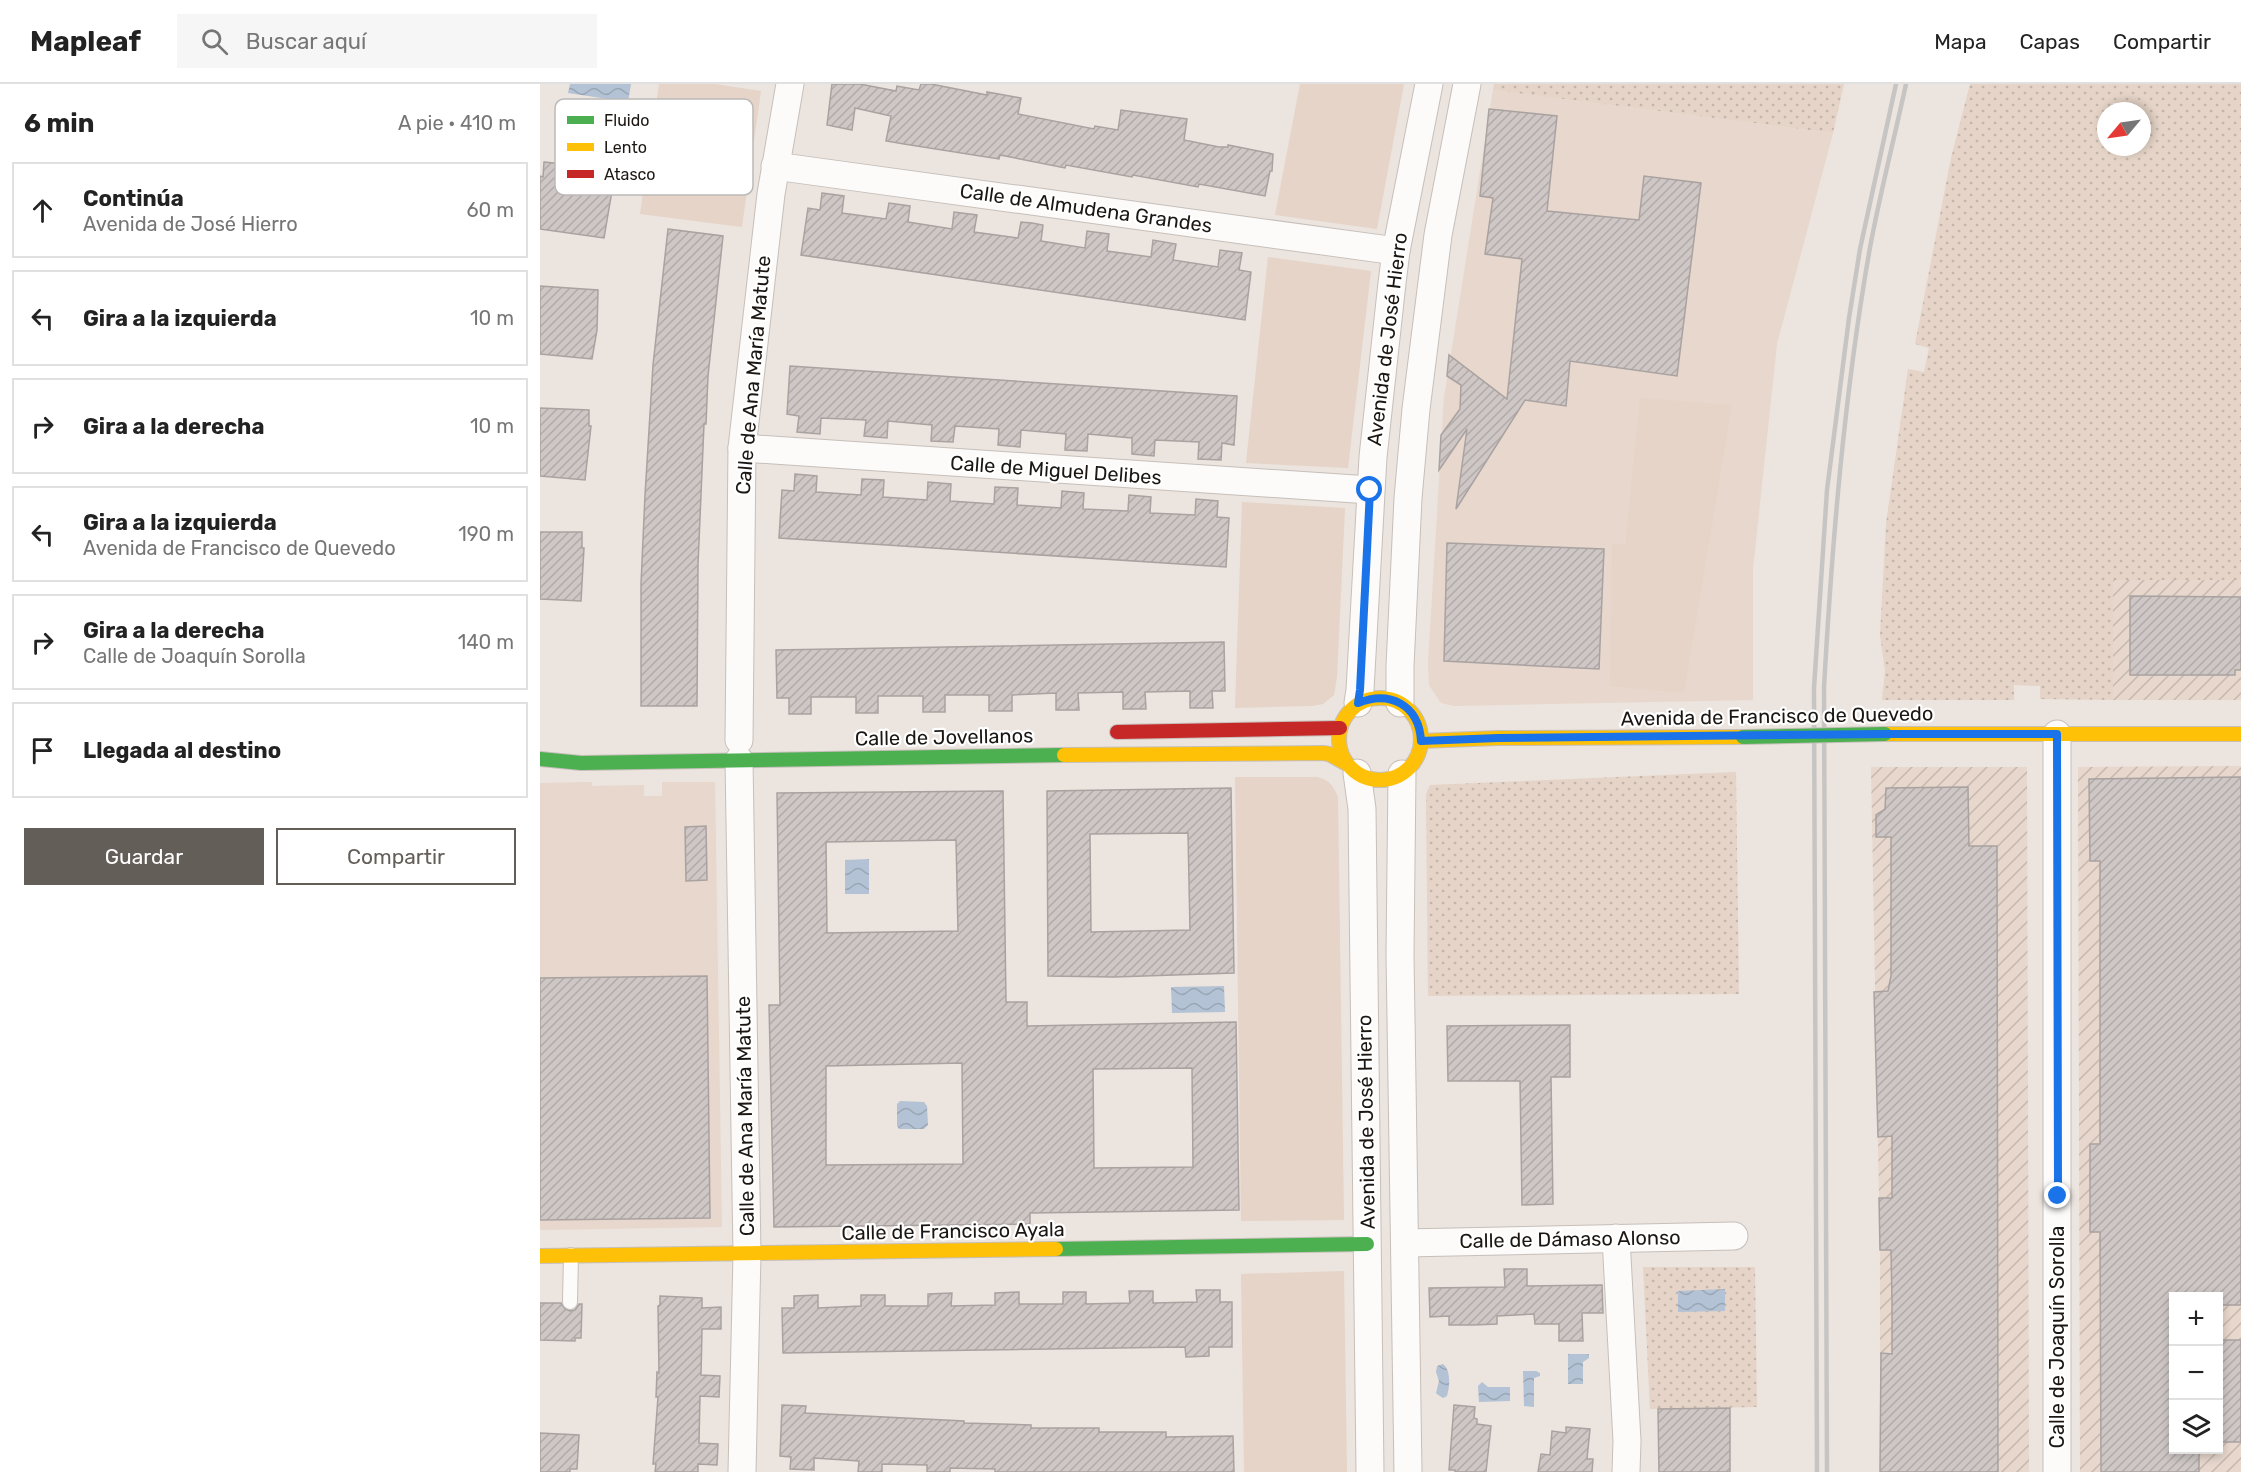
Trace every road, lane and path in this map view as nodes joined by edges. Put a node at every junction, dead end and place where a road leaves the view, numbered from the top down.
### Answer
1 (790, 84) edge
2 (1429, 84) edge
3 (1467, 84) edge
4 (775, 166) junction
5 (1396, 251) junction
6 (742, 448) junction
7 (1370, 490) junction
8 (1358, 703) junction
9 (1400, 703) junction
10 (1340, 728) junction
11 (1101, 733) dead end
12 (2057, 734) junction
13 (2241, 734) edge
14 (1421, 741) junction
15 (739, 745) junction
16 (540, 759) edge
17 (1352, 768) junction
18 (1402, 774) junction
19 (1734, 1236) dead end
20 (1616, 1238) junction
21 (1405, 1243) junction
22 (1367, 1244) junction
23 (747, 1254) junction
24 (571, 1255) junction
25 (540, 1256) edge
26 (570, 1302) dead end
27 (742, 1472) edge
28 (1370, 1472) edge
29 (1408, 1472) edge
30 (1626, 1472) edge
31 (2057, 1472) edge

1 - 4 street, Calle de Ana María Matute
2 - 5 street, Avenida de José Hierro
3 - 9 street, Avenida de José Hierro
4 - 5 street, Calle de Almudena Grandes
4 - 6 street, Calle de Ana María Matute
5 - 7 street, Avenida de José Hierro
6 - 7 street, Calle de Miguel Delibes
6 - 15 street, Calle de Ana María Matute
7 - 8 street, Avenida de José Hierro
8 - 9 street
8 - 10 street
9 - 14 street
10 - 11 street
10 - 17 street
12 - 13 street, Avenida de Francisco de Quevedo
12 - 14 street, Avenida de Francisco de Quevedo, bridge
12 - 31 street, Calle de Joaquín Sorolla
14 - 18 street
15 - 16 street, Calle de Jovellanos
15 - 17 street, Calle de Jovellanos
15 - 23 street, Calle de Ana María Matute
17 - 18 street
17 - 22 street, Avenida de José Hierro
18 - 21 street, Avenida de José Hierro
19 - 20 street, Calle de Dámaso Alonso
20 - 21 street, Calle de Dámaso Alonso
20 - 30 street
21 - 29 street, Avenida de José Hierro
22 - 23 street, Calle de Francisco Ayala
22 - 28 street, Avenida de José Hierro
23 - 24 street, Calle de Francisco Ayala
23 - 27 street, Calle de Ana María Matute
24 - 25 street, Calle de Francisco Ayala
24 - 26 lane

